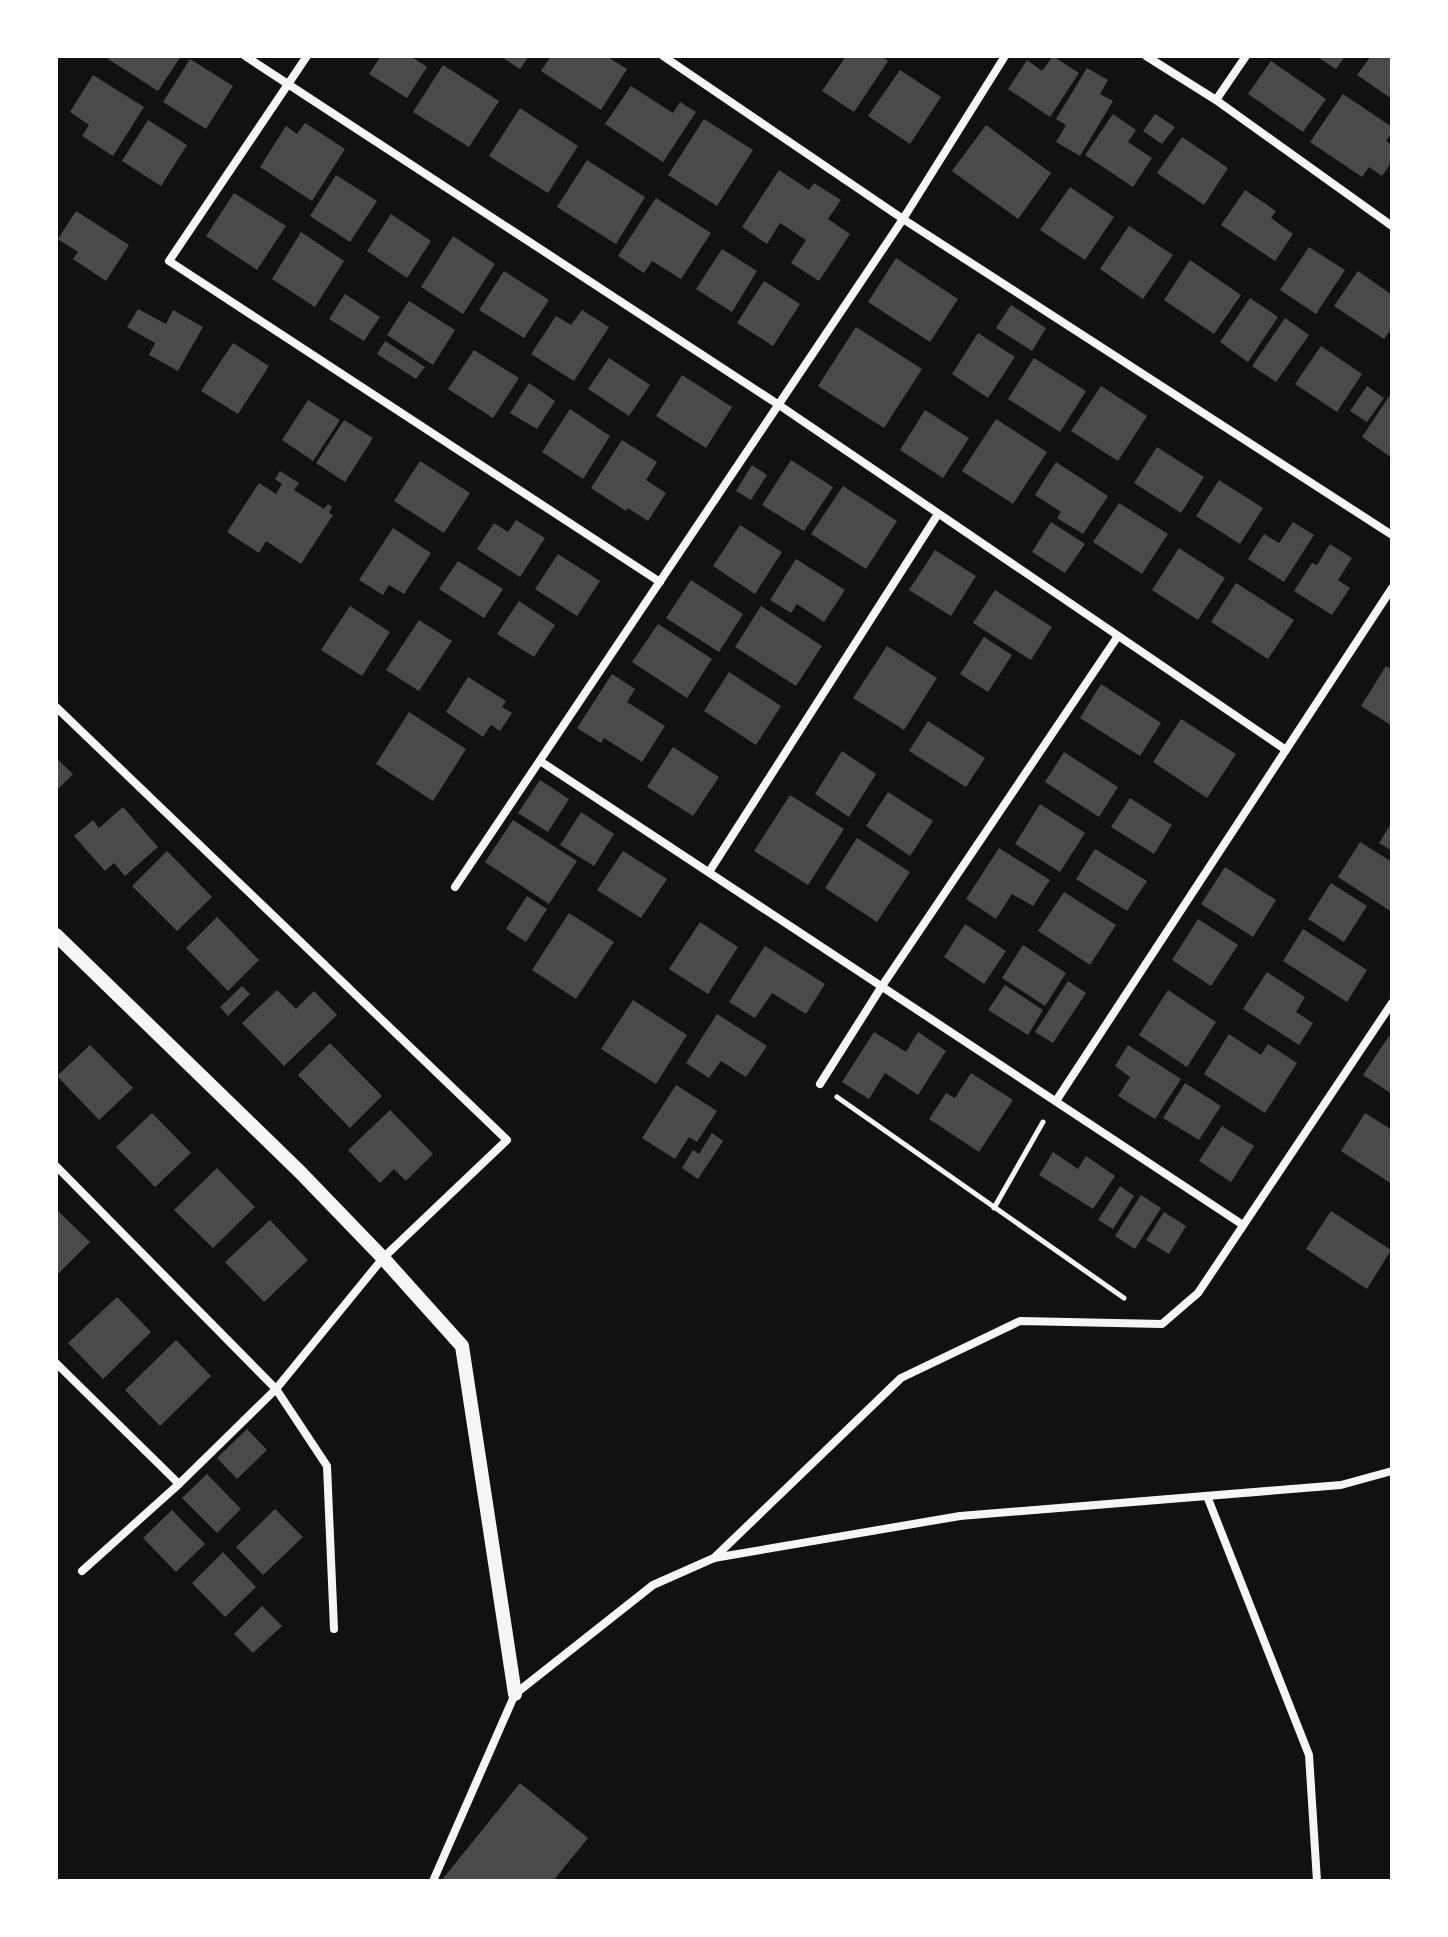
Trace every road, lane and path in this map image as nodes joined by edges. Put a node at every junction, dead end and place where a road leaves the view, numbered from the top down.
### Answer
1 (245, 56) edge
2 (307, 56) edge
3 (663, 56) edge
4 (1005, 56) edge
5 (1146, 56) edge
6 (1246, 56) edge
7 (289, 83) junction
8 (1216, 100) junction
9 (903, 219) junction
10 (1392, 226) edge
11 (779, 405) junction
12 (938, 514) junction
13 (1392, 535) edge
14 (660, 582) junction
15 (1392, 588) edge
16 (1118, 636) junction
17 (56, 707) edge
18 (1286, 750) junction
19 (540, 761) junction
20 (709, 872) junction
21 (455, 887) dead end
22 (56, 935) edge
23 (882, 986) junction
24 (1392, 1003) edge
25 (820, 1084) joint
26 (1056, 1101) junction
27 (56, 1166) edge
28 (994, 1208) junction
29 (1243, 1225) junction
30 (383, 1258) junction
31 (1162, 1324) junction
32 (56, 1363) edge
33 (276, 1389) junction
34 (1392, 1471) edge
35 (179, 1484) junction
36 (1207, 1496) junction
37 (714, 1558) junction
38 (82, 1571) dead end
39 (334, 1629) dead end
40 (515, 1694) junction
41 (433, 1881) edge
42 (1317, 1881) edge

1 - 7 street
2 - 7 street
3 - 9 street
4 - 9 street
5 - 8 street
6 - 8 street
7 - 11 street
7 - 14 street
8 - 10 street
9 - 11 street
9 - 13 street
11 - 12 street
11 - 14 street
12 - 16 street
12 - 20 street
14 - 19 street
15 - 18 street
16 - 18 street
16 - 23 street
17 - 30 street
18 - 26 street
19 - 20 street
19 - 21 street
20 - 23 street
22 - 30 street
23 - 25 street
23 - 26 street
24 - 29 street
25 - 28 path
26 - 28 path
26 - 29 street
27 - 33 street
28 - 31 path
29 - 31 street
30 - 33 street
30 - 40 street
31 - 37 street
32 - 35 street
33 - 35 street
33 - 39 street
34 - 36 street
35 - 38 street
36 - 37 street
36 - 42 street
37 - 40 street
40 - 41 street

